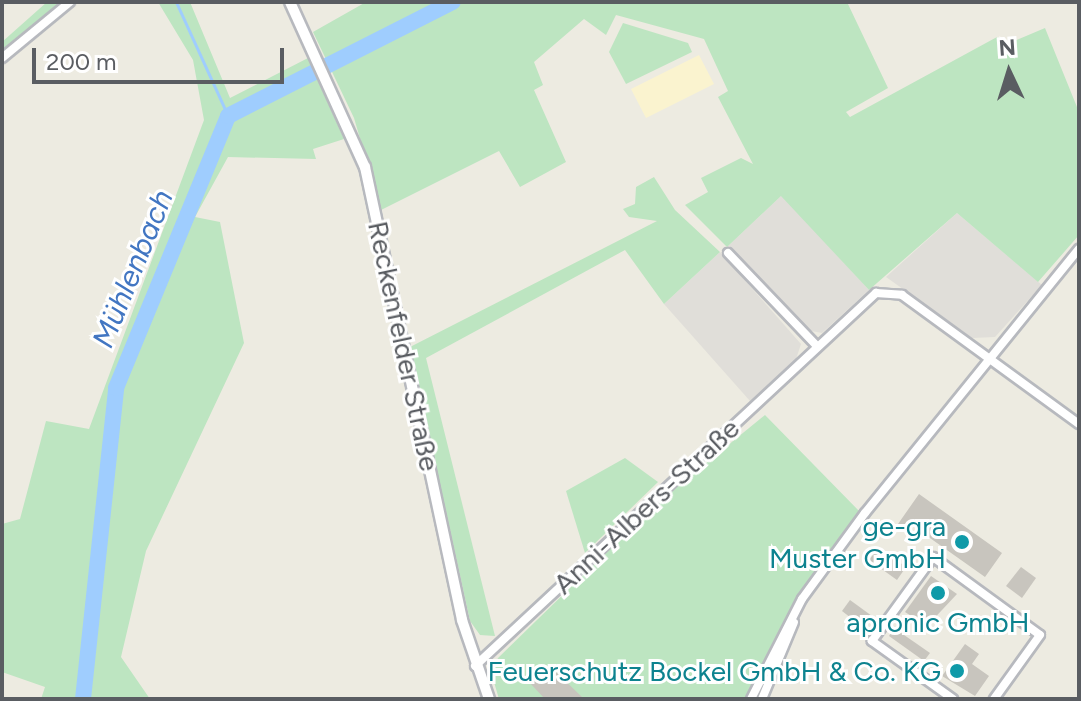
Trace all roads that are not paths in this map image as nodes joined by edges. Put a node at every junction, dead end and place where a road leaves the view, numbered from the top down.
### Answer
1 (70, 2) edge
2 (290, 2) edge
3 (2, 58) edge
4 (1079, 249) edge
5 (728, 253) dead end
6 (817, 346) junction
7 (990, 358) junction
8 (1079, 424) edge
9 (802, 599) junction
10 (475, 666) junction
11 (489, 699) edge
12 (751, 699) edge
13 (762, 699) edge
14 (953, 699) edge
15 (994, 699) edge

1 - 3 street
2 - 10 street, Reckenfelder Straße
4 - 7 street
5 - 6 street
6 - 7 street, Anni-Albers-Straße
6 - 10 street, Anni-Albers-Straße
7 - 8 street
7 - 9 street
9 - 12 street
9 - 13 street
10 - 11 street, Reckenfelder Straße
14 - 15 street

